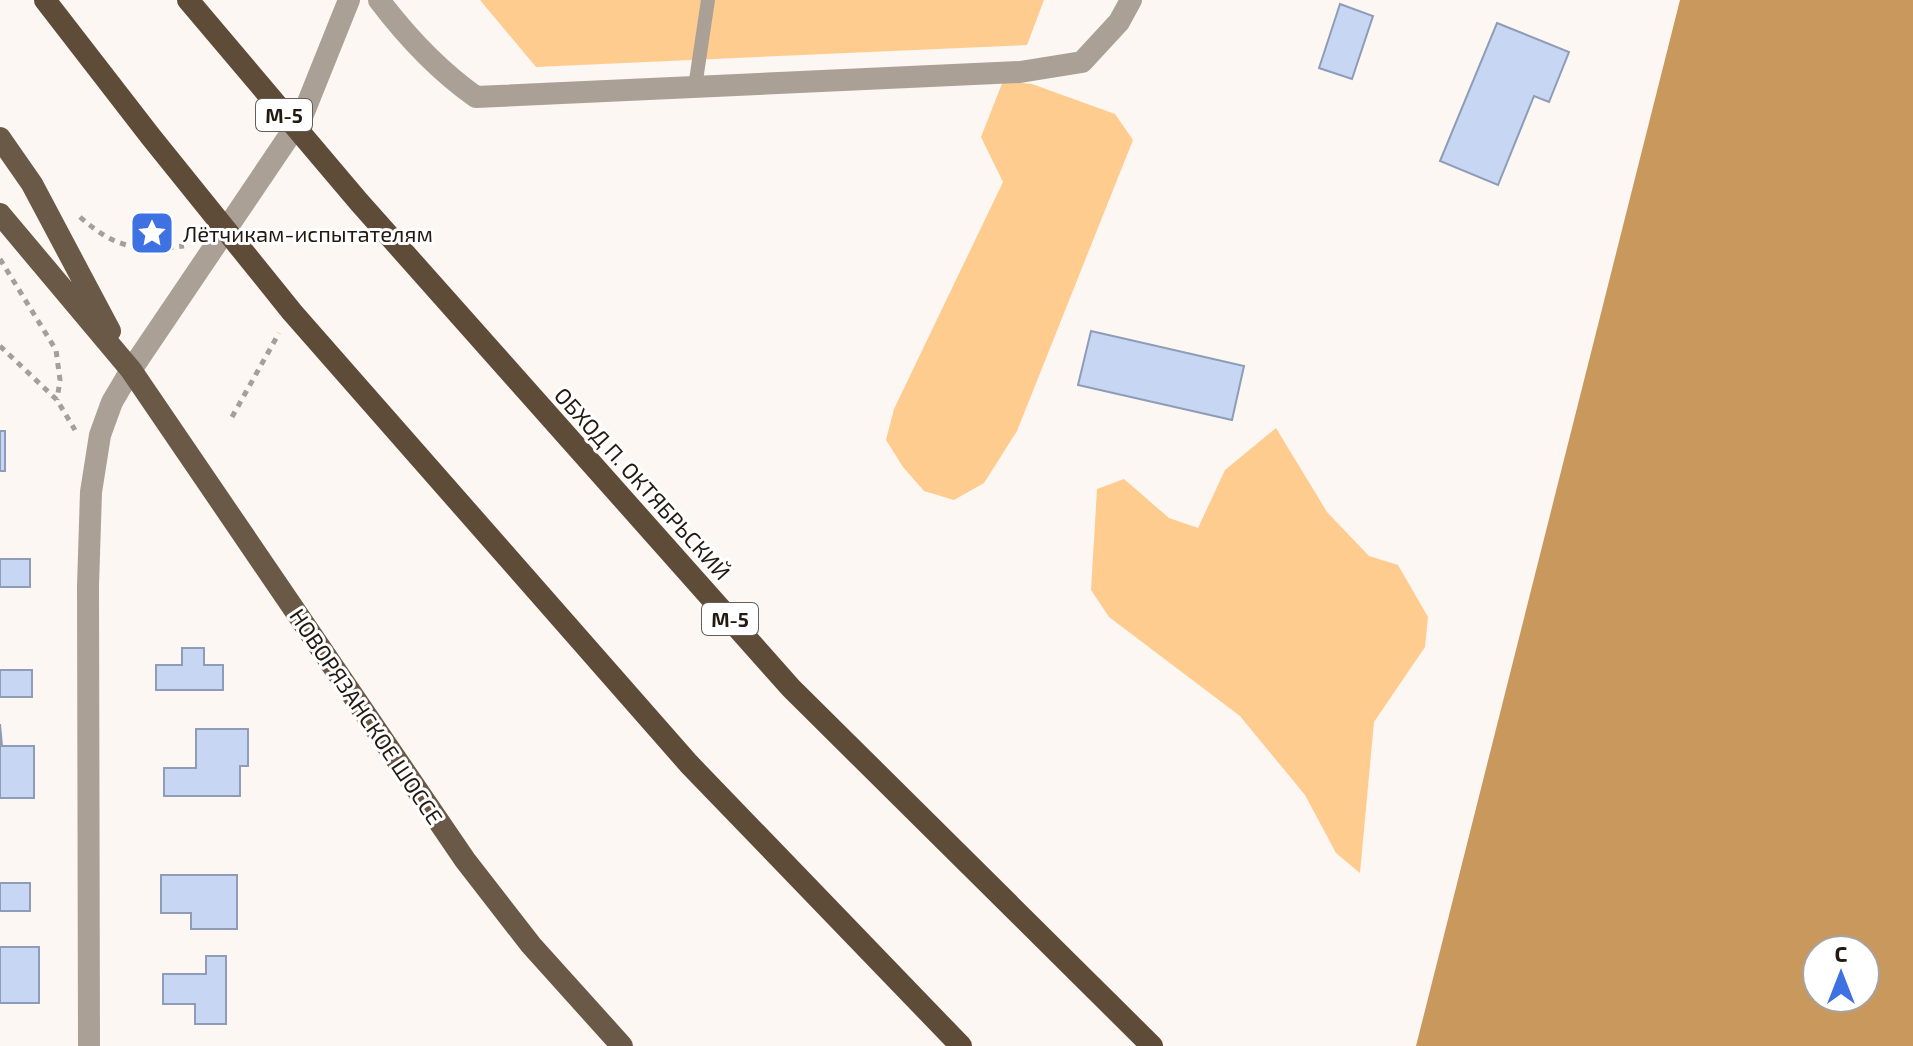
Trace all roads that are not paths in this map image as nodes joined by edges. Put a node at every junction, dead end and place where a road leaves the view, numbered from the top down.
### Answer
1 (45, 0) edge
2 (188, 0) edge
3 (349, 0) edge
4 (379, 0) edge
5 (708, 0) edge
6 (1131, 0) edge
7 (695, 87) junction
8 (0, 138) edge
9 (0, 214) edge
10 (131, 370) junction
11 (89, 1046) edge
12 (622, 1046) edge
13 (961, 1046) edge
14 (1152, 1046) edge

1 - 13 highway
2 - 14 highway, ОБХОД П. ОКТЯБРЬСКИЙ / М-5
3 - 10 street
4 - 7 street
5 - 7 lane
6 - 7 street
8 - 10 main road
9 - 10 main road
10 - 11 street
10 - 12 main road, НОВОРЯЗАНСКОЕ ШОССЕ

